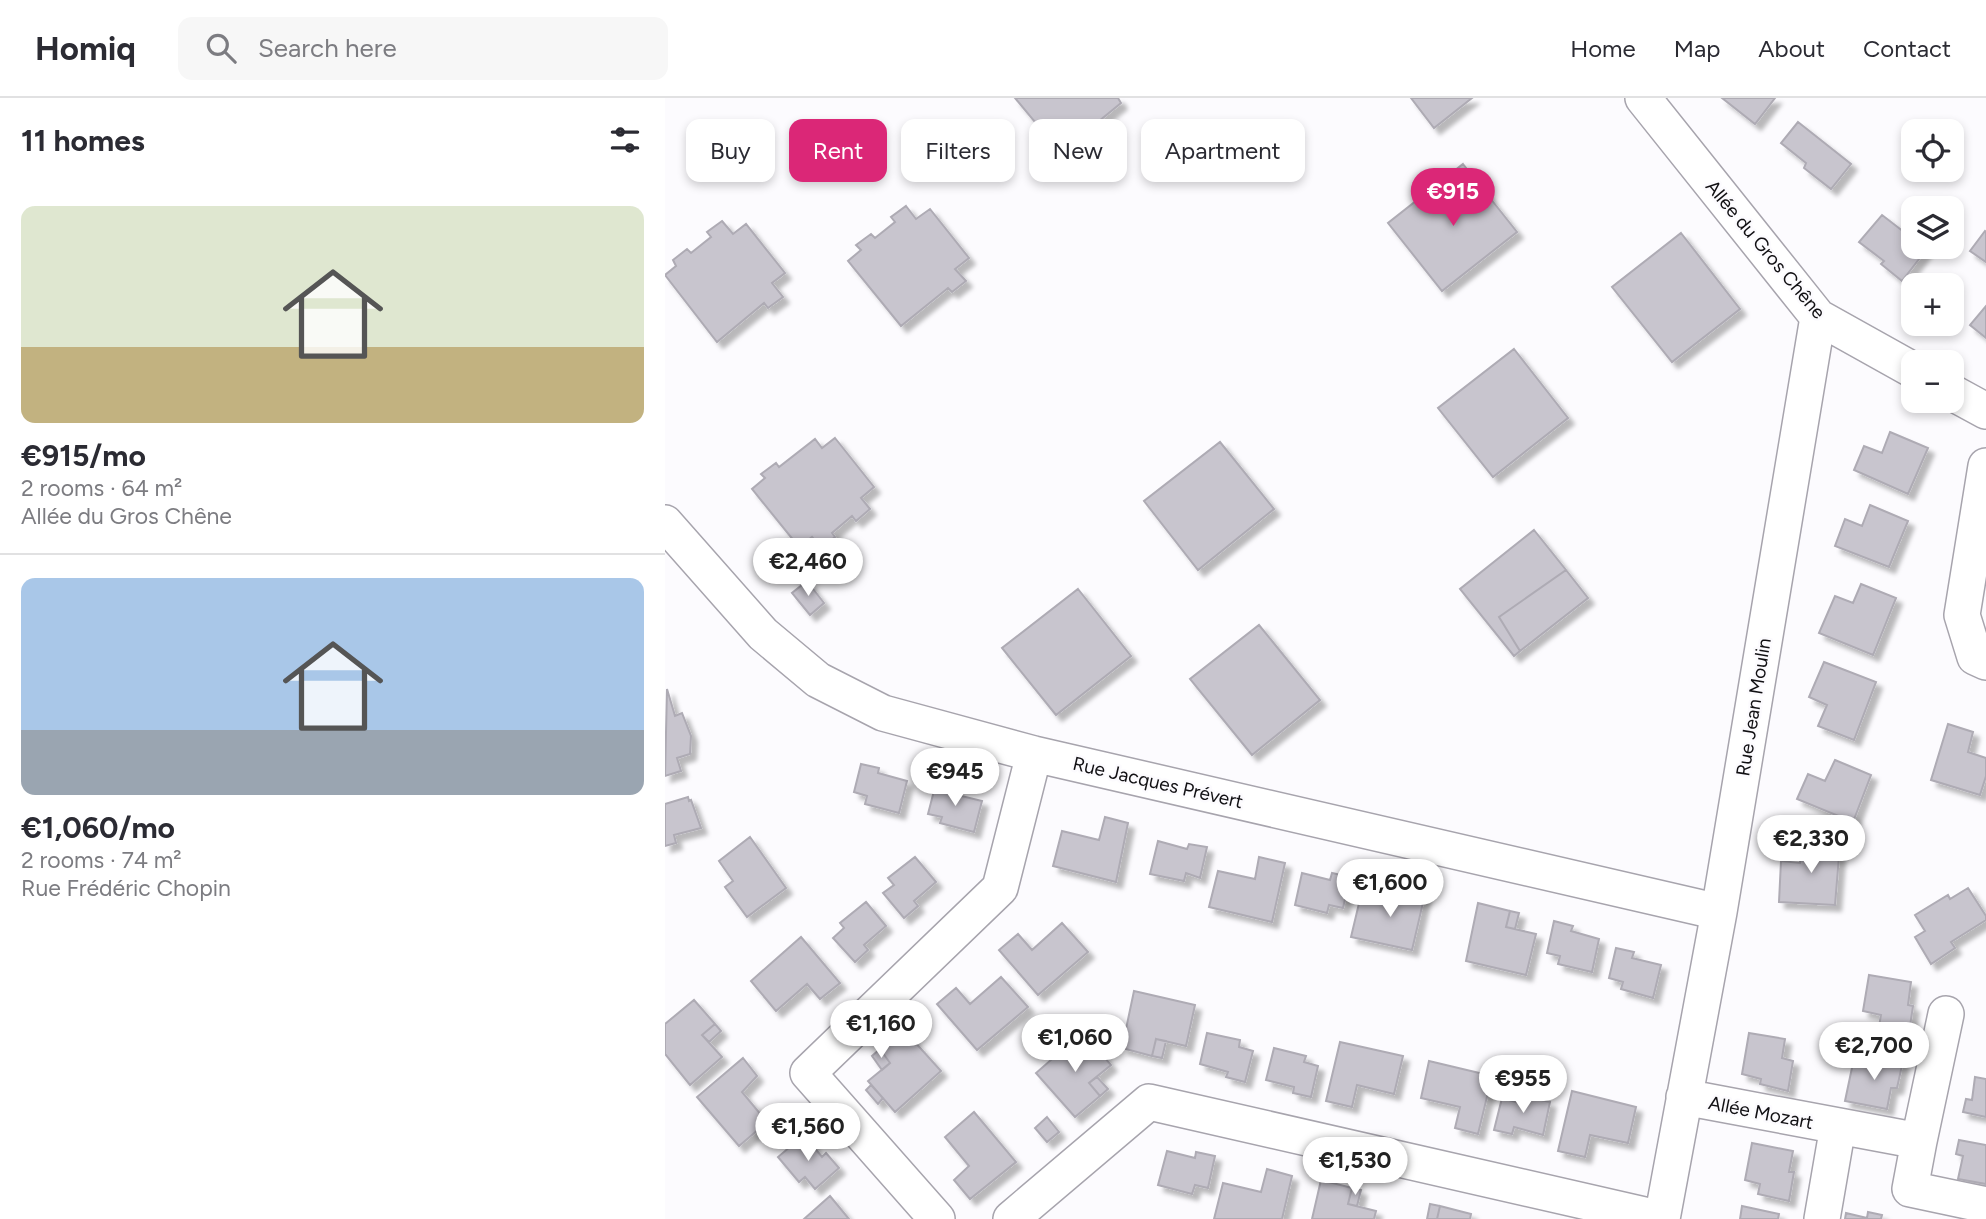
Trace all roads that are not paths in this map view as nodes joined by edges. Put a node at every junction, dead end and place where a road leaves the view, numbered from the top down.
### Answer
1 (1643, 98) edge
2 (1818, 317) junction
3 (1901, 363) edge
4 (1964, 399) edge
5 (1986, 411) edge
6 (1986, 466) edge
7 (665, 523) edge
8 (1986, 662) edge
9 (1034, 754) junction
10 (1719, 912) junction
11 (1946, 1014) dead end
12 (1684, 1097) junction
13 (1838, 1126) junction
14 (1919, 1141) junction
15 (1986, 1205) edge
16 (937, 1219) edge
17 (1011, 1219) edge
18 (1662, 1219) edge
19 (1822, 1219) edge

1 - 2 street, Allée du Gros Chêne
2 - 3 street, Allée du Gros Chêne
2 - 10 street, Rue Jean Moulin
4 - 5 street
6 - 8 street
7 - 9 street, Rue Jacques Prévert
9 - 10 street, Rue Jacques Prévert
9 - 16 street
10 - 12 street, Rue Jean Moulin
11 - 14 street
12 - 13 street, Allée Mozart
12 - 18 street, Rue Jean Moulin
13 - 14 street, Allée Mozart
13 - 19 street, Allée Mozart
14 - 15 street
17 - 18 street

